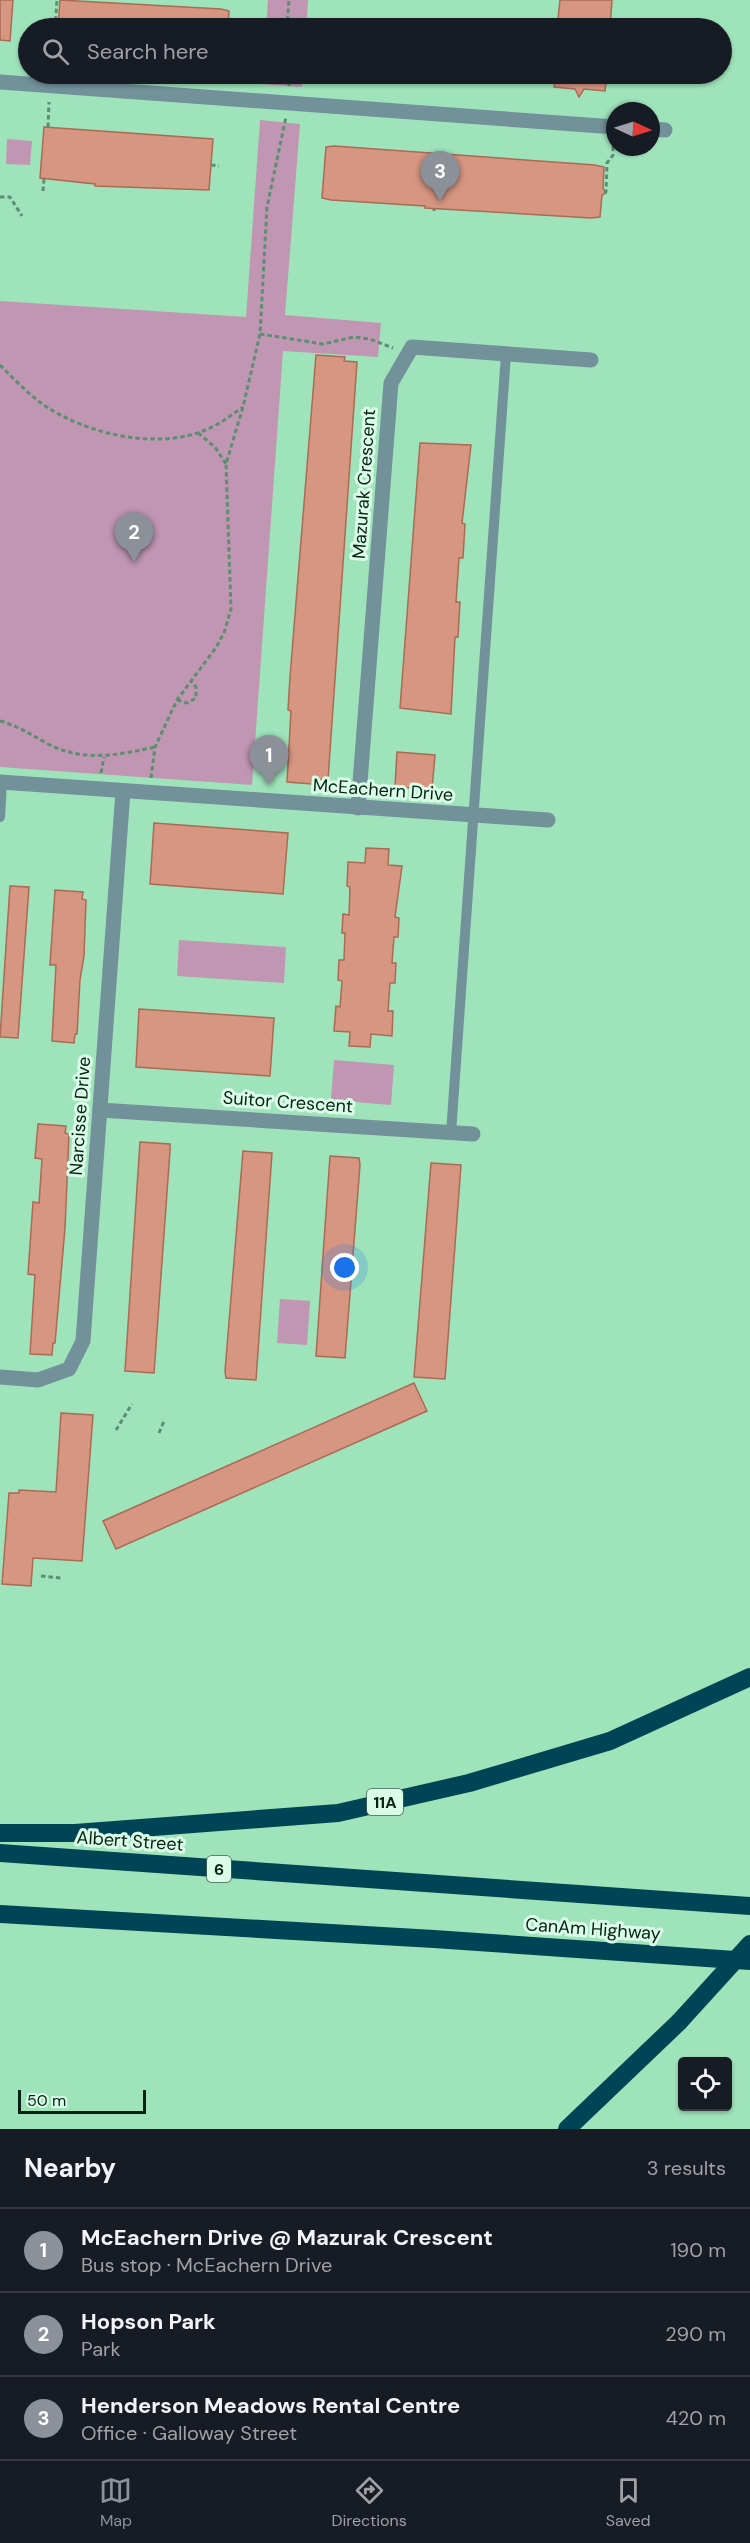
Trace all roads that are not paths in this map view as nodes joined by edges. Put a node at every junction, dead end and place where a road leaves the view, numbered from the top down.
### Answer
1 (0, 82) edge
2 (18, 83) edge
3 (27, 84) edge
4 (606, 132) edge
5 (506, 354) junction
6 (591, 360) dead end
7 (1, 782) edge
8 (123, 791) junction
9 (358, 808) junction
10 (474, 815) junction
11 (0, 817) edge
12 (548, 820) dead end
13 (100, 1110) junction
14 (450, 1132) junction
15 (473, 1134) dead end
16 (0, 1377) edge
17 (750, 1677) edge
18 (0, 1833) edge
19 (0, 1853) edge
20 (437, 1884) joint
21 (750, 1906) edge
22 (0, 1914) edge
23 (750, 1944) edge
24 (750, 1961) edge
25 (567, 2129) edge

1 - 2 street
3 - 4 street
5 - 6 street
5 - 9 street, Mazurak Crescent
5 - 10 lane
7 - 8 street, McEachern Drive
7 - 11 lane
8 - 9 street, McEachern Drive
8 - 13 street, Narcisse Drive
9 - 10 street, McEachern Drive
10 - 12 street, McEachern Drive
10 - 14 lane
13 - 14 street, Suitor Crescent
13 - 16 street, Narcisse Drive
14 - 15 street, Suitor Crescent
17 - 18 highway, 11A
19 - 20 highway, Albert Street / 6
20 - 21 highway, CanAm Highway / 6
22 - 24 highway, CanAm Highway
23 - 25 highway, bridge

